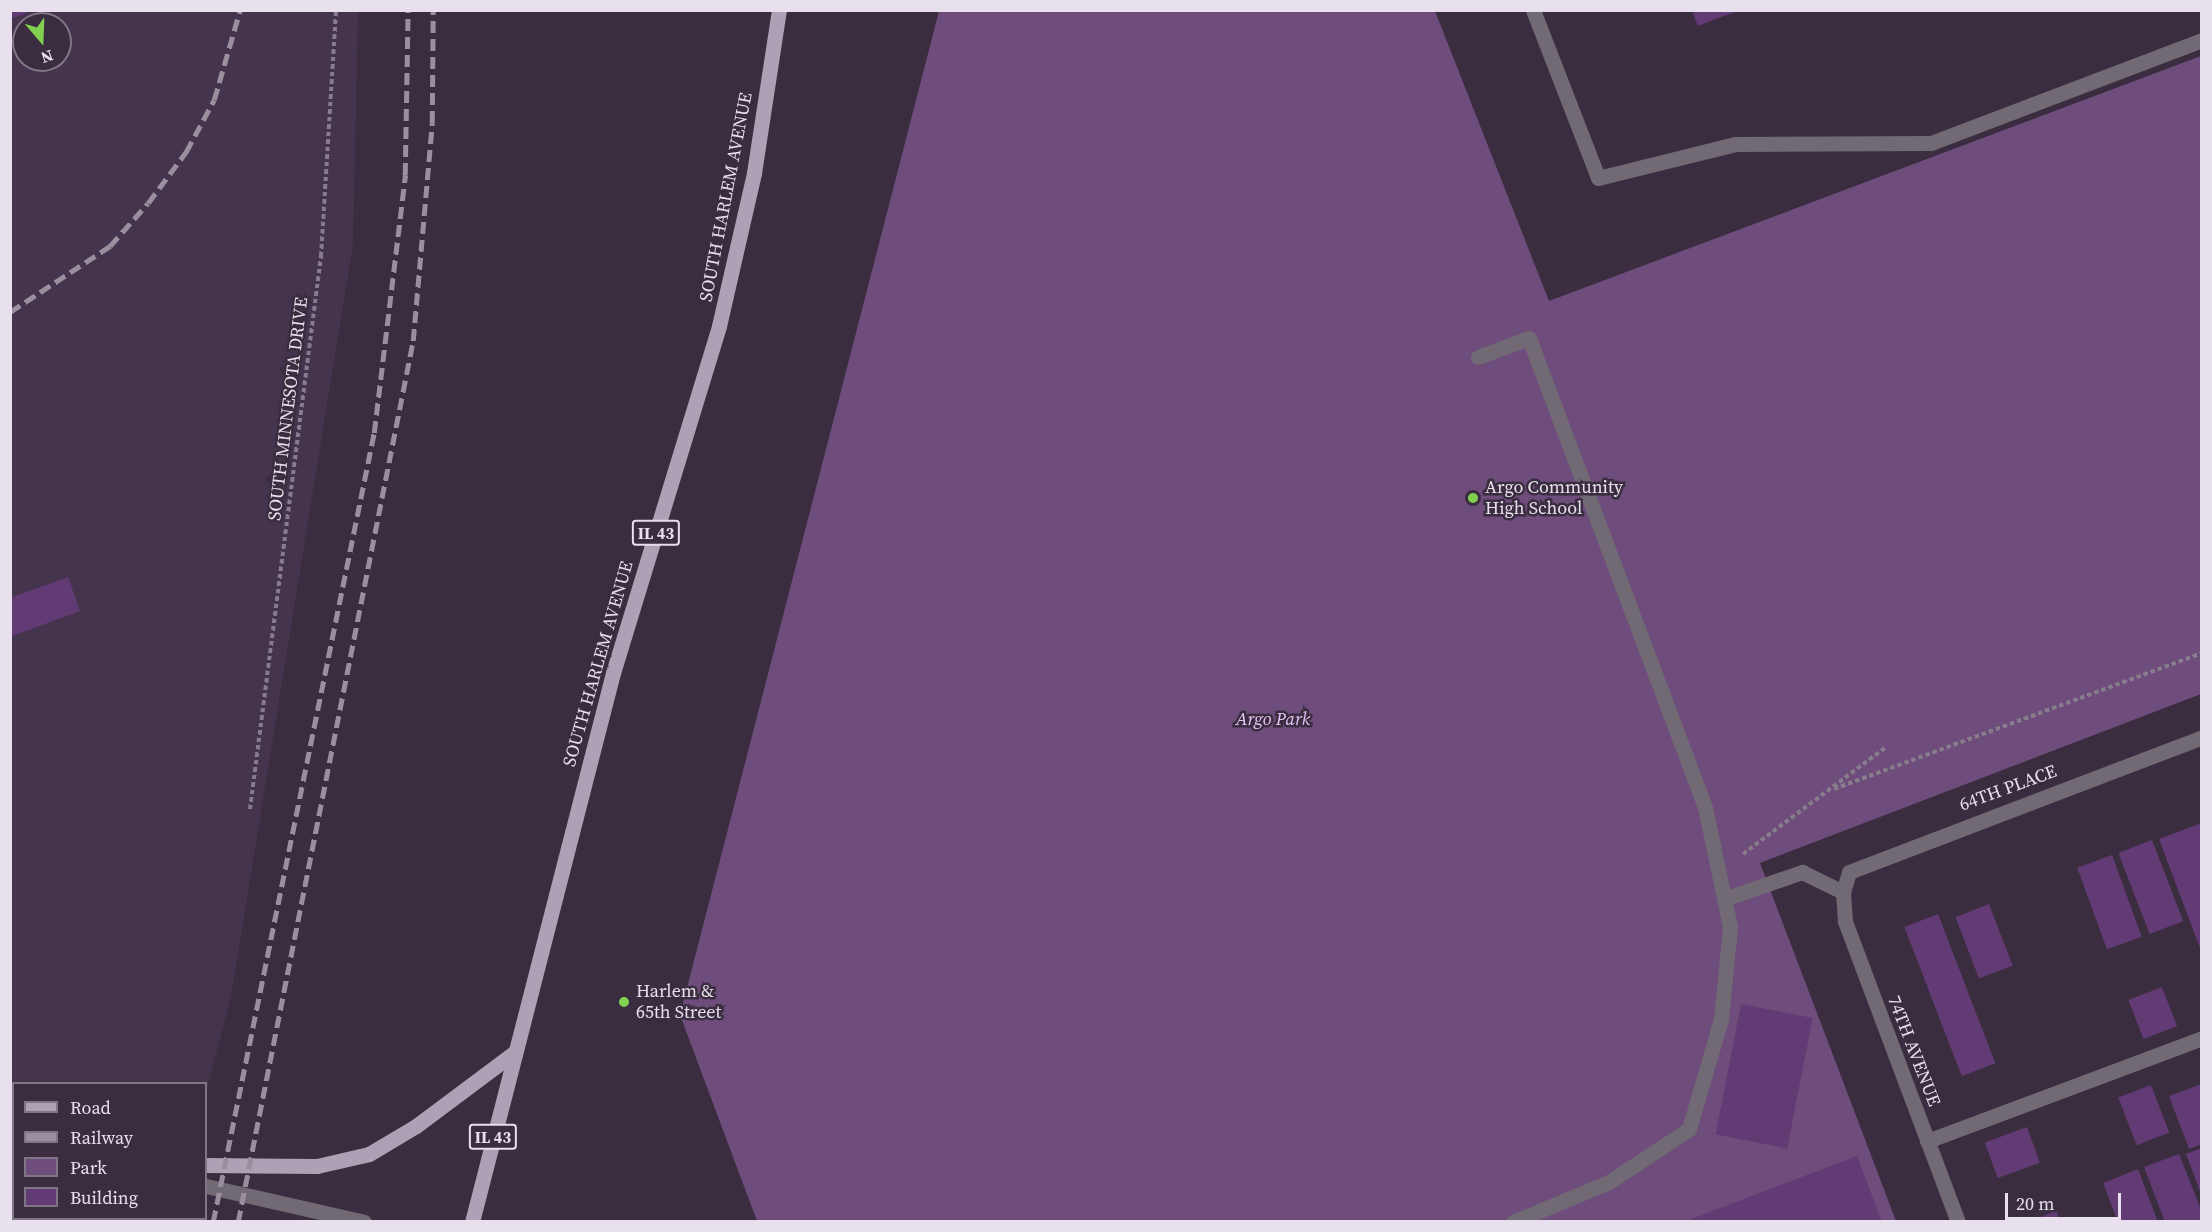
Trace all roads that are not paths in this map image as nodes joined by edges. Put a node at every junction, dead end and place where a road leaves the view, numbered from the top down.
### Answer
1 (779, 10) edge
2 (1533, 10) edge
3 (2202, 40) edge
4 (1478, 357) dead end
5 (2202, 737) edge
6 (1843, 892) junction
7 (1724, 899) junction
8 (2202, 1038) edge
9 (515, 1052) junction
10 (1927, 1141) junction
11 (207, 1165) edge
12 (207, 1186) edge
13 (364, 1221) edge
14 (471, 1221) edge
15 (1513, 1221) edge
16 (1958, 1221) edge

1 - 9 main road, SOUTH HARLEM AVENUE / IL 43
2 - 3 street
4 - 7 street
5 - 6 street, 64TH PLACE
6 - 7 street
6 - 10 street, 74TH AVENUE
7 - 15 street
8 - 10 street
9 - 11 main road
9 - 14 main road, SOUTH HARLEM AVENUE / IL 43
10 - 16 street, 74TH AVENUE
12 - 13 street

